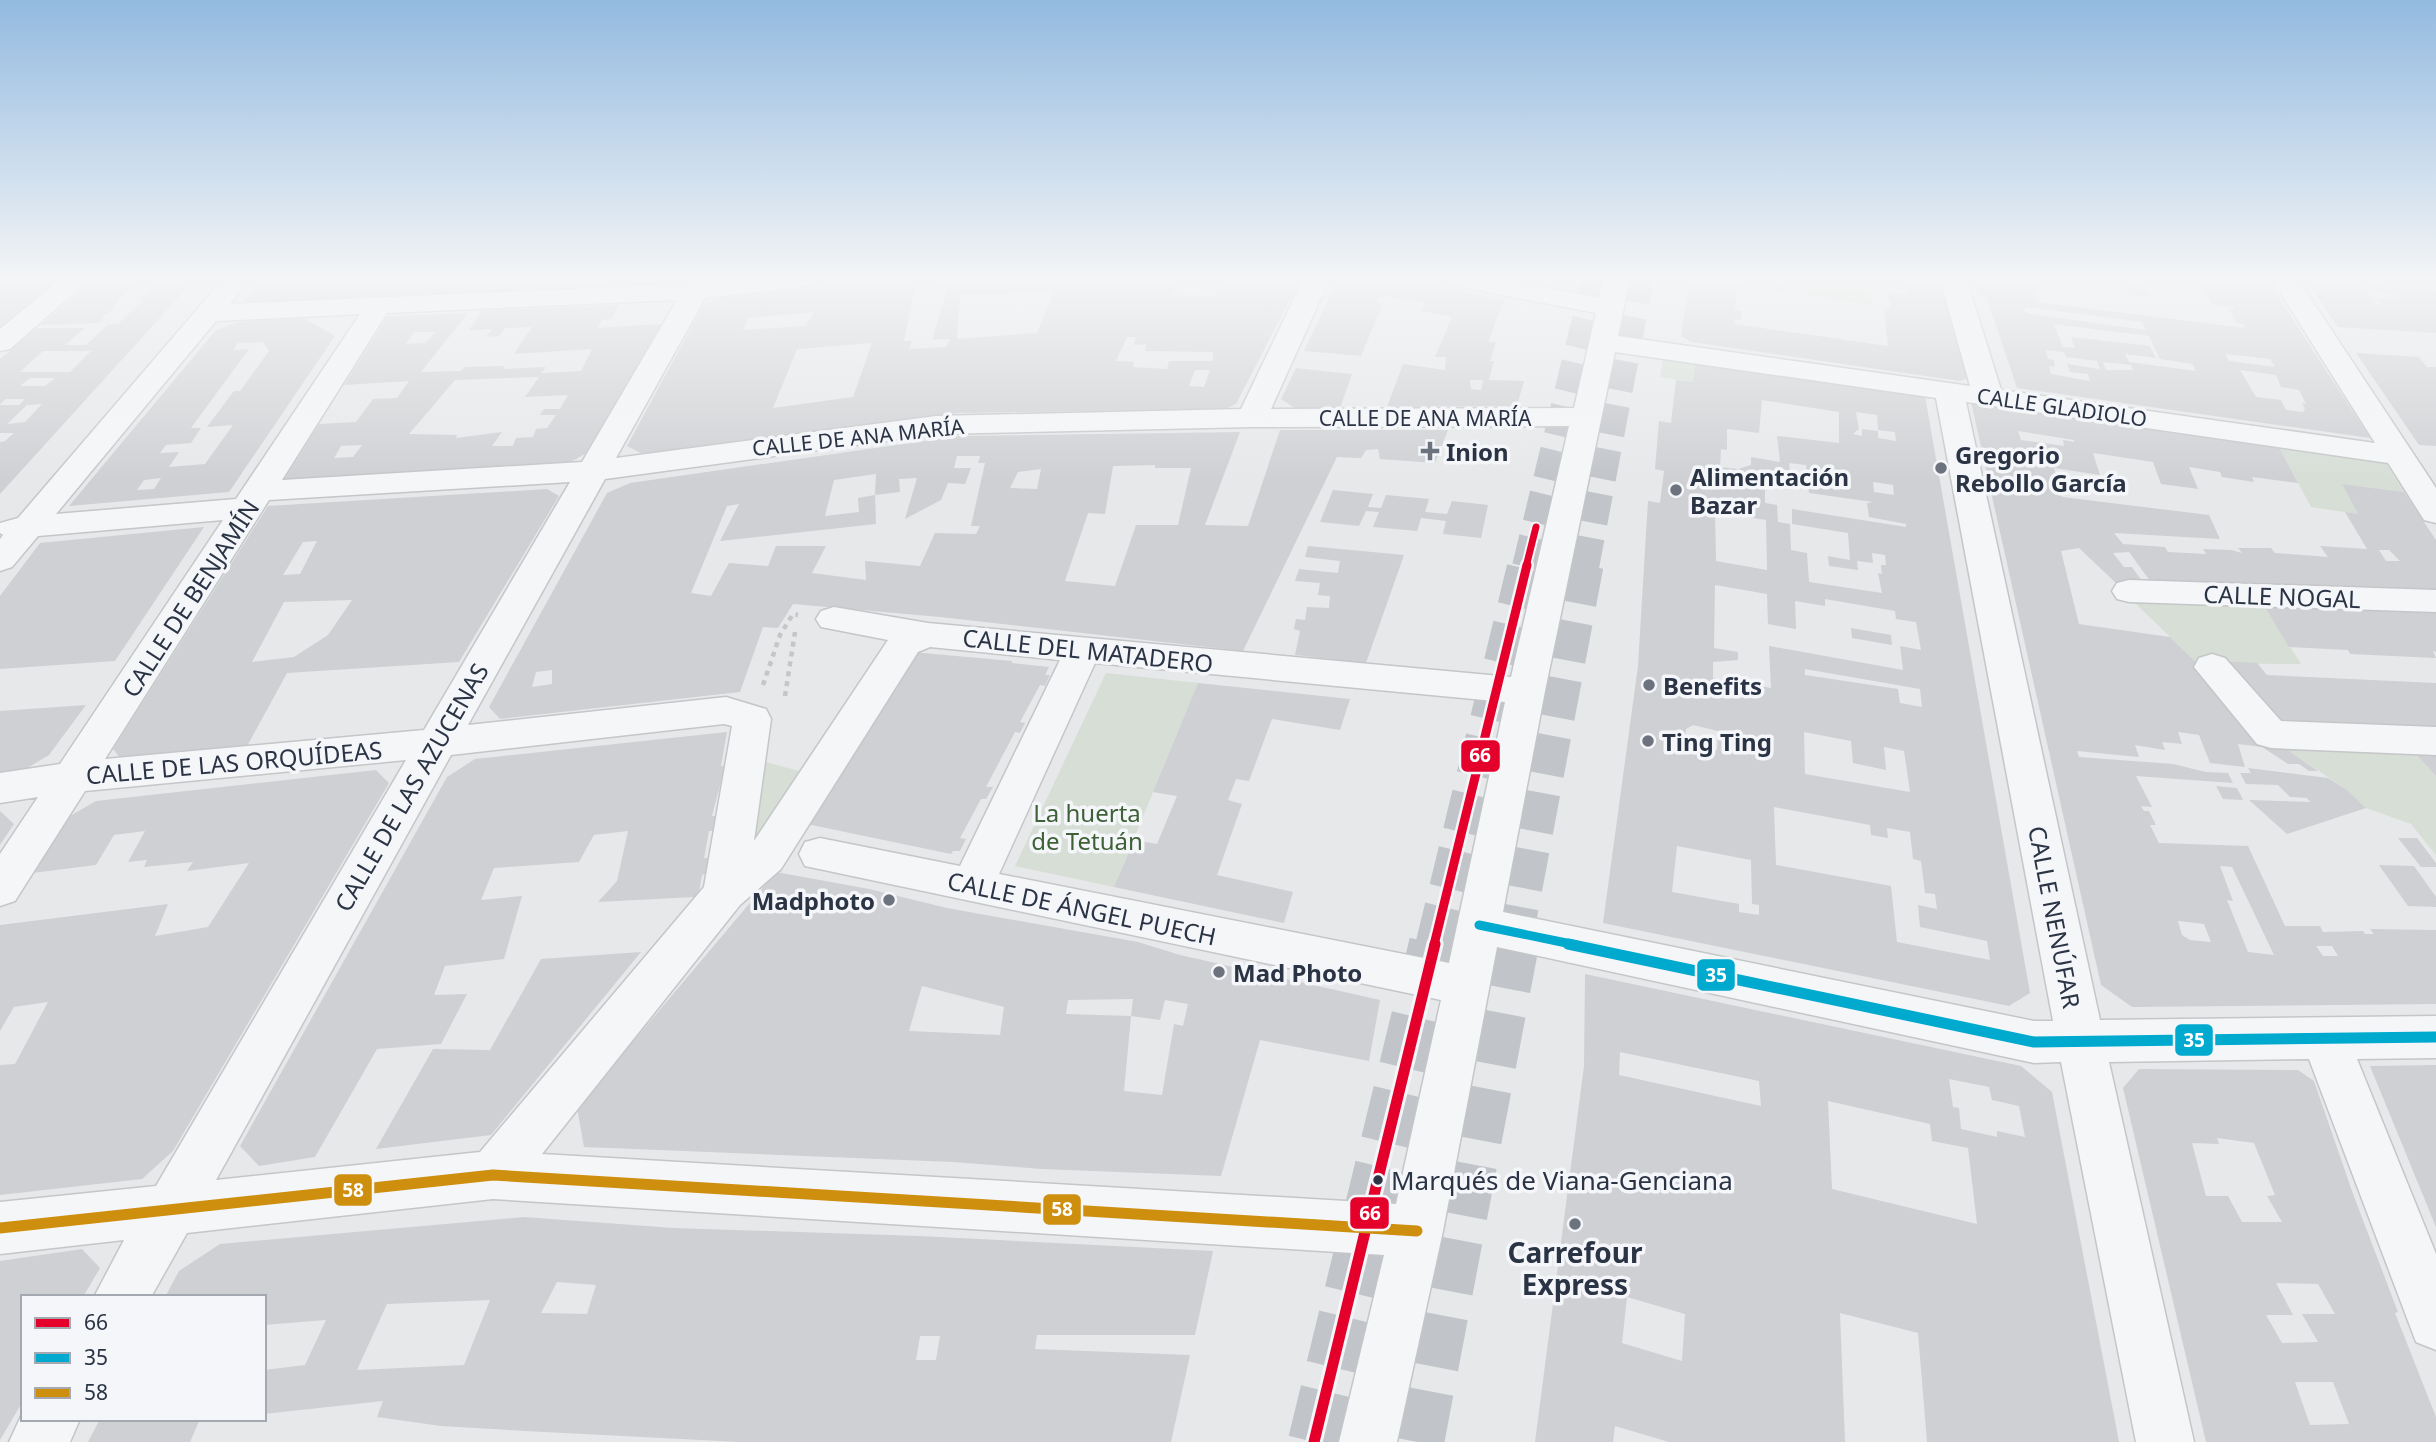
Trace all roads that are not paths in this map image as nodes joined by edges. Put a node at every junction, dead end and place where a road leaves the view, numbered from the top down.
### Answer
1 (177, 345) edge
2 (353, 345) edge
3 (664, 345) edge
4 (1286, 345) edge
5 (1602, 345) edge
6 (1760, 345) edge
7 (1973, 345) edge
8 (2327, 345) edge
9 (1949, 391) junction
10 (1988, 396) junction
11 (1587, 417) junction
12 (1252, 418) junction
13 (2397, 455) junction
14 (591, 471) junction
15 (252, 500) junction
16 (2436, 513) edge
17 (13, 528) edge
18 (0, 560) edge
19 (2129, 591) dead end
20 (2436, 601) edge
21 (817, 621) road end
22 (928, 635) junction
23 (1082, 651) junction
24 (2212, 667) dead end
25 (1526, 691) junction
26 (2436, 741) edge
27 (437, 743) junction
28 (75, 777) junction
29 (0, 788) edge
30 (820, 854) dead end
31 (972, 885) junction
32 (0, 889) edge
33 (725, 893) junction
34 (1479, 925) junction
35 (1467, 985) junction
36 (2436, 1037) edge
37 (2325, 1038) junction
38 (2080, 1040) junction
39 (493, 1175) junction
40 (171, 1209) junction
41 (0, 1228) edge
42 (1417, 1231) junction
43 (122, 1295) edge
44 (2436, 1322) edge
45 (50, 1421) edge
46 (38, 1442) edge
47 (1368, 1442) edge
48 (2165, 1442) edge

1 - 17 street
2 - 15 street, CALLE DE BENJAMÍN
3 - 14 street, CALLE DE LAS AZUCENAS
4 - 12 street
5 - 11 street
6 - 9 street, CALLE GLADIOLO
7 - 10 street
8 - 13 street
9 - 10 street, CALLE GLADIOLO
9 - 38 street, CALLE NENÚFAR
10 - 13 street, CALLE GLADIOLO
11 - 12 street, CALLE DE ANA MARÍA
11 - 25 street
12 - 14 street, CALLE DE ANA MARÍA
13 - 16 street
14 - 15 street, CALLE DE ANA MARÍA
14 - 27 street, CALLE DE LAS AZUCENAS
15 - 17 street, CALLE DE ANA MARÍA
15 - 28 street, CALLE DE BENJAMÍN
17 - 18 street
19 - 20 street, CALLE NOGAL
21 - 22 street
22 - 23 street, CALLE DEL MATADERO
22 - 33 street, CALLE DEL MATADERO
23 - 25 street, CALLE DEL MATADERO
23 - 31 street
24 - 26 street
25 - 34 street
27 - 28 street, CALLE DE LAS ORQUÍDEAS
27 - 33 street, CALLE DE LAS ORQUÍDEAS
27 - 40 street, CALLE DE LAS AZUCENAS
28 - 29 street, CALLE DE LAS ORQUÍDEAS
28 - 32 street, CALLE DE BENJAMÍN
30 - 31 street, CALLE DE ÁNGEL PUECH
31 - 35 street, CALLE DE ÁNGEL PUECH
33 - 39 street
34 - 35 street
34 - 38 street
35 - 42 street
36 - 37 street
37 - 38 street
37 - 44 street
38 - 48 street, CALLE NENÚFAR
39 - 40 street
39 - 42 street
40 - 41 street
40 - 43 street, CALLE DE LAS AZUCENAS
42 - 47 street
45 - 46 street

